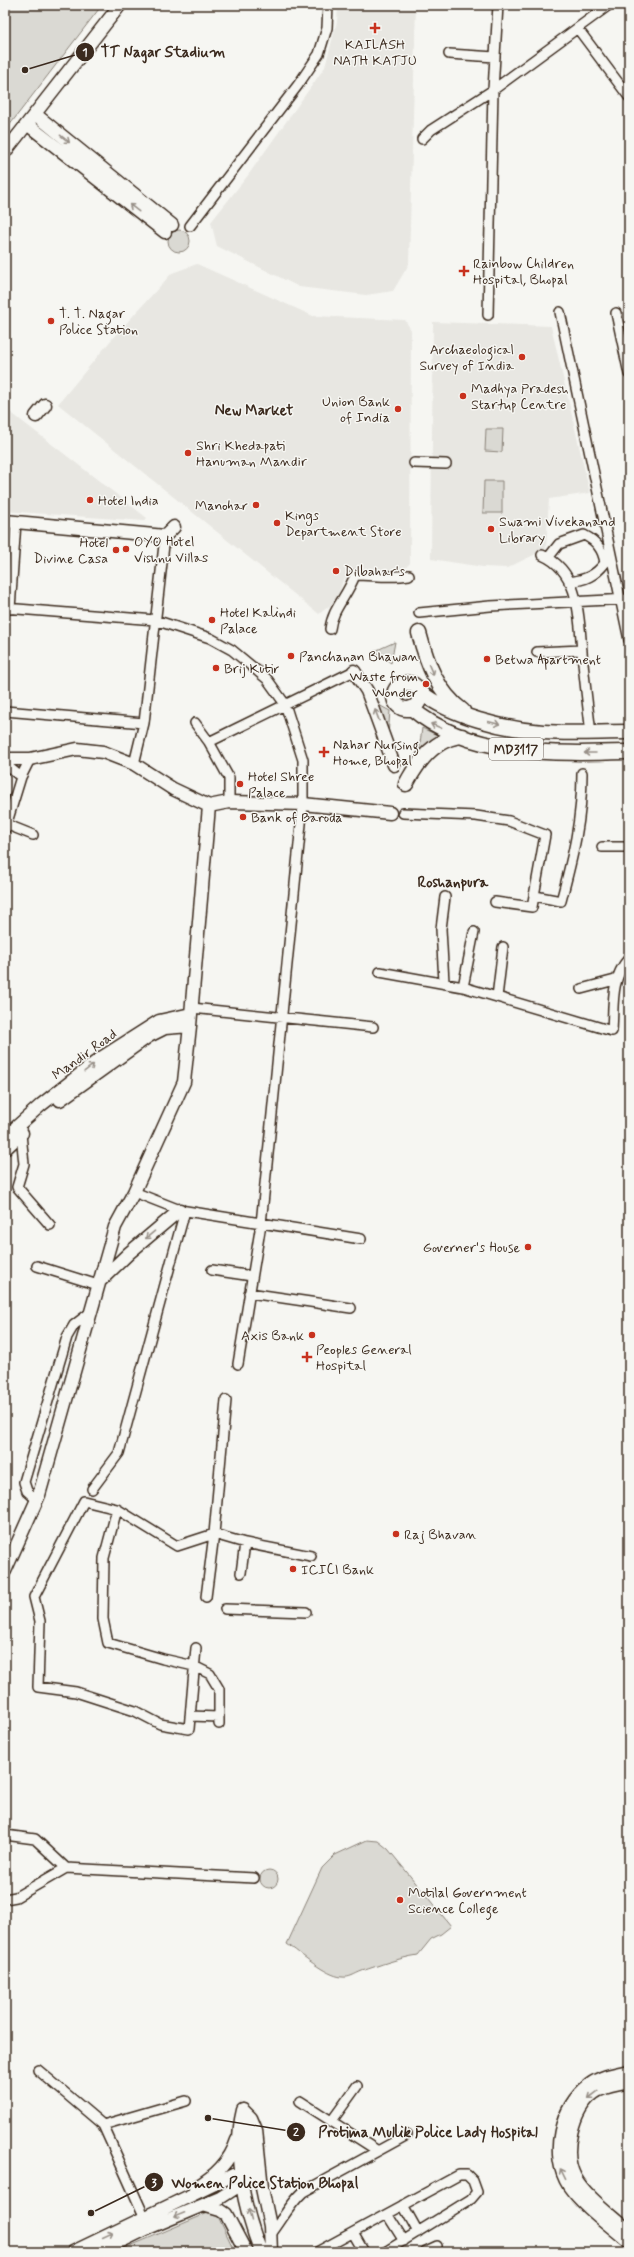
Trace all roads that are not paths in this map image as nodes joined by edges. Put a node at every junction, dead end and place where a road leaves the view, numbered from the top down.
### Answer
1 (120, 5) edge
2 (328, 5) edge
3 (498, 5) edge
4 (609, 5) edge
5 (578, 29) junction
6 (448, 54) dead end
7 (495, 57) junction
8 (493, 90) junction
9 (629, 97) edge
10 (35, 114) junction
11 (27, 124) junction
12 (422, 139) dead end
13 (5, 152) edge
14 (190, 226) dead end
15 (560, 312) dead end
16 (616, 313) dead end
17 (488, 315) dead end
18 (629, 374) edge
19 (45, 405) dead end
20 (36, 416) dead end
21 (414, 463) dead end
22 (446, 464) dead end
23 (10, 522) edge
24 (174, 527) dead end
25 (166, 536) junction
26 (409, 575) dead end
27 (569, 582) junction
28 (625, 599) edge
29 (576, 602) junction
30 (8, 609) edge
31 (419, 613) dead end
32 (155, 620) junction
33 (330, 629) dead end
34 (419, 633) dead end
35 (629, 640) edge
36 (582, 650) junction
37 (537, 652) dead end
38 (354, 671) joint
39 (420, 692) junction
40 (285, 704) junction
41 (411, 708) junction
42 (5, 711) edge
43 (469, 716) junction
44 (144, 722) junction
45 (195, 723) dead end
46 (590, 725) dead end
47 (629, 732) edge
48 (462, 736) junction
49 (209, 742) junction
50 (629, 752) edge
51 (5, 759) edge
52 (30, 759) junction
53 (5, 764) edge
54 (134, 764) junction
55 (394, 765) dead end
56 (582, 773) dead end
57 (21, 777) junction
58 (406, 784) dead end
59 (229, 802) junction
60 (303, 804) junction
61 (208, 806) junction
62 (390, 813) dead end
63 (403, 813) dead end
64 (6, 827) edge
65 (33, 835) dead end
66 (602, 847) dead end
67 (629, 847) edge
68 (535, 896) junction
69 (445, 897) dead end
70 (495, 902) dead end
71 (474, 932) dead end
72 (503, 947) dead end
73 (629, 958) edge
74 (380, 972) dead end
75 (615, 980) junction
76 (444, 982) junction
77 (463, 987) junction
78 (581, 988) dead end
79 (497, 997) junction
80 (191, 1016) junction
81 (282, 1018) junction
82 (373, 1027) dead end
83 (22, 1134) junction
84 (5, 1138) edge
85 (5, 1149) edge
86 (134, 1192) junction
87 (182, 1211) junction
88 (261, 1224) junction
89 (50, 1225) dead end
90 (361, 1239) dead end
91 (37, 1266) dead end
92 (212, 1270) dead end
93 (252, 1276) junction
94 (98, 1283) junction
95 (249, 1293) junction
96 (351, 1308) dead end
97 (91, 1312) junction
98 (238, 1364) dead end
99 (226, 1400) dead end
100 (92, 1489) dead end
101 (37, 1500) junction
102 (117, 1509) junction
103 (214, 1534) junction
104 (245, 1543) junction
105 (312, 1556) dead end
106 (5, 1571) edge
107 (241, 1574) dead end
108 (206, 1597) dead end
109 (225, 1609) dead end
110 (306, 1612) dead end
111 (196, 1648) dead end
112 (194, 1666) junction
113 (190, 1716) junction
114 (5, 1835) edge
115 (66, 1868) junction
116 (254, 1878) dead end
117 (5, 1899) edge
118 (38, 2070) dead end
119 (629, 2072) edge
120 (629, 2082) edge
121 (357, 2086) dead end
122 (186, 2101) dead end
123 (300, 2102) dead end
124 (243, 2110) junction
125 (331, 2122) junction
126 (103, 2124) junction
127 (238, 2135) junction
128 (407, 2135) dead end
129 (378, 2151) junction
130 (246, 2175) junction
131 (203, 2205) junction
132 (403, 2205) junction
133 (168, 2207) junction
134 (387, 2214) junction
135 (145, 2218) junction
136 (629, 2231) edge
137 (418, 2232) junction
138 (353, 2233) junction
139 (271, 2234) junction
140 (404, 2241) junction
141 (629, 2242) edge
142 (436, 2246) dead end
143 (73, 2252) edge
144 (99, 2252) edge
145 (246, 2252) edge
146 (261, 2252) edge
147 (271, 2252) edge
148 (317, 2252) edge
149 (364, 2252) edge
150 (385, 2252) edge
151 (424, 2252) edge

1 - 10 street
2 - 14 street
3 - 7 street
4 - 5 street
5 - 8 street
5 - 9 street
6 - 7 street
7 - 8 street
8 - 12 street
8 - 17 street
10 - 11 street
10 -> 11 street
11 - 13 street
15 - 28 street
16 - 18 street
19 - 20 street
21 - 22 street
23 - 25 street
23 - 30 street
24 - 25 street
25 - 32 street
26 - 33 street
27 - 27 street
27 - 29 street
28 - 29 street
28 - 35 street
29 - 31 street
29 - 36 street
30 - 32 street
32 - 40 street
32 - 44 street
34 -> 43 main road
36 - 37 street
36 - 46 street
38 - 40 street
55 -> 38 street
39 - 41 main road
39 - 41 main road, MD3117
39 - 43 main road, MD3117
40 - 49 street
40 - 60 street
48 -> 41 main road, MD3117
42 - 44 street
43 -> 47 main road, MD3117
44 - 54 street
45 - 49 street
50 -> 48 main road, MD3117
48 - 58 main road
49 - 59 street
51 - 52 street
52 - 54 street
52 - 57 street
53 - 57 street
54 - 61 street
56 - 68 street
57 - 64 street
59 - 60 street
59 - 61 street
60 - 62 street
60 - 81 street
61 - 80 street
63 - 68 street
64 - 65 street
66 - 67 street
68 - 70 street
69 - 76 street
71 - 77 street
72 - 79 street
73 - 75 street
74 - 76 street
75 - 78 street
75 - 79 street
76 - 77 street
77 - 79 street
80 - 81 street
80 - 83 street, Mandir Road
84 -> 80 street, Mandir Road
80 - 86 street
81 - 82 street
81 - 88 street
83 - 85 street, Mandir Road
83 - 89 street
86 - 87 street
86 - 94 street
87 - 88 street
87 -> 94 street
87 - 100 street
88 - 90 street
88 - 93 street
91 - 94 street
92 - 93 street
93 - 95 street
94 - 97 street
95 - 96 street
95 - 98 street
97 - 101 street
97 - 101 street
99 - 103 street
101 - 106 street
102 - 103 street
102 - 112 street
102 - 113 street
103 - 104 street
103 - 108 street
104 - 105 street
104 - 107 street
109 - 110 street
111 - 112 street
112 - 113 street
112 - 113 street
114 - 115 street
115 - 116 street
115 - 117 street
118 - 126 street
141 -> 119 street
120 -> 136 street
121 - 125 street
122 - 126 street
123 - 125 street
124 - 127 street
124 - 130 street
124 - 139 street
125 - 129 street
126 - 135 street
127 - 130 street
127 - 133 street
128 - 129 street
129 - 139 street
130 - 131 street
130 - 133 street
146 -> 130 street
130 - 147 street
131 -> 144 street
131 - 145 street
132 - 134 street
132 - 137 street
132 - 137 street
133 - 135 street
134 - 138 street
134 - 140 street
143 -> 135 street
137 - 140 street
138 - 148 street
138 - 149 street
139 - 147 street
140 - 150 street
142 - 151 street

